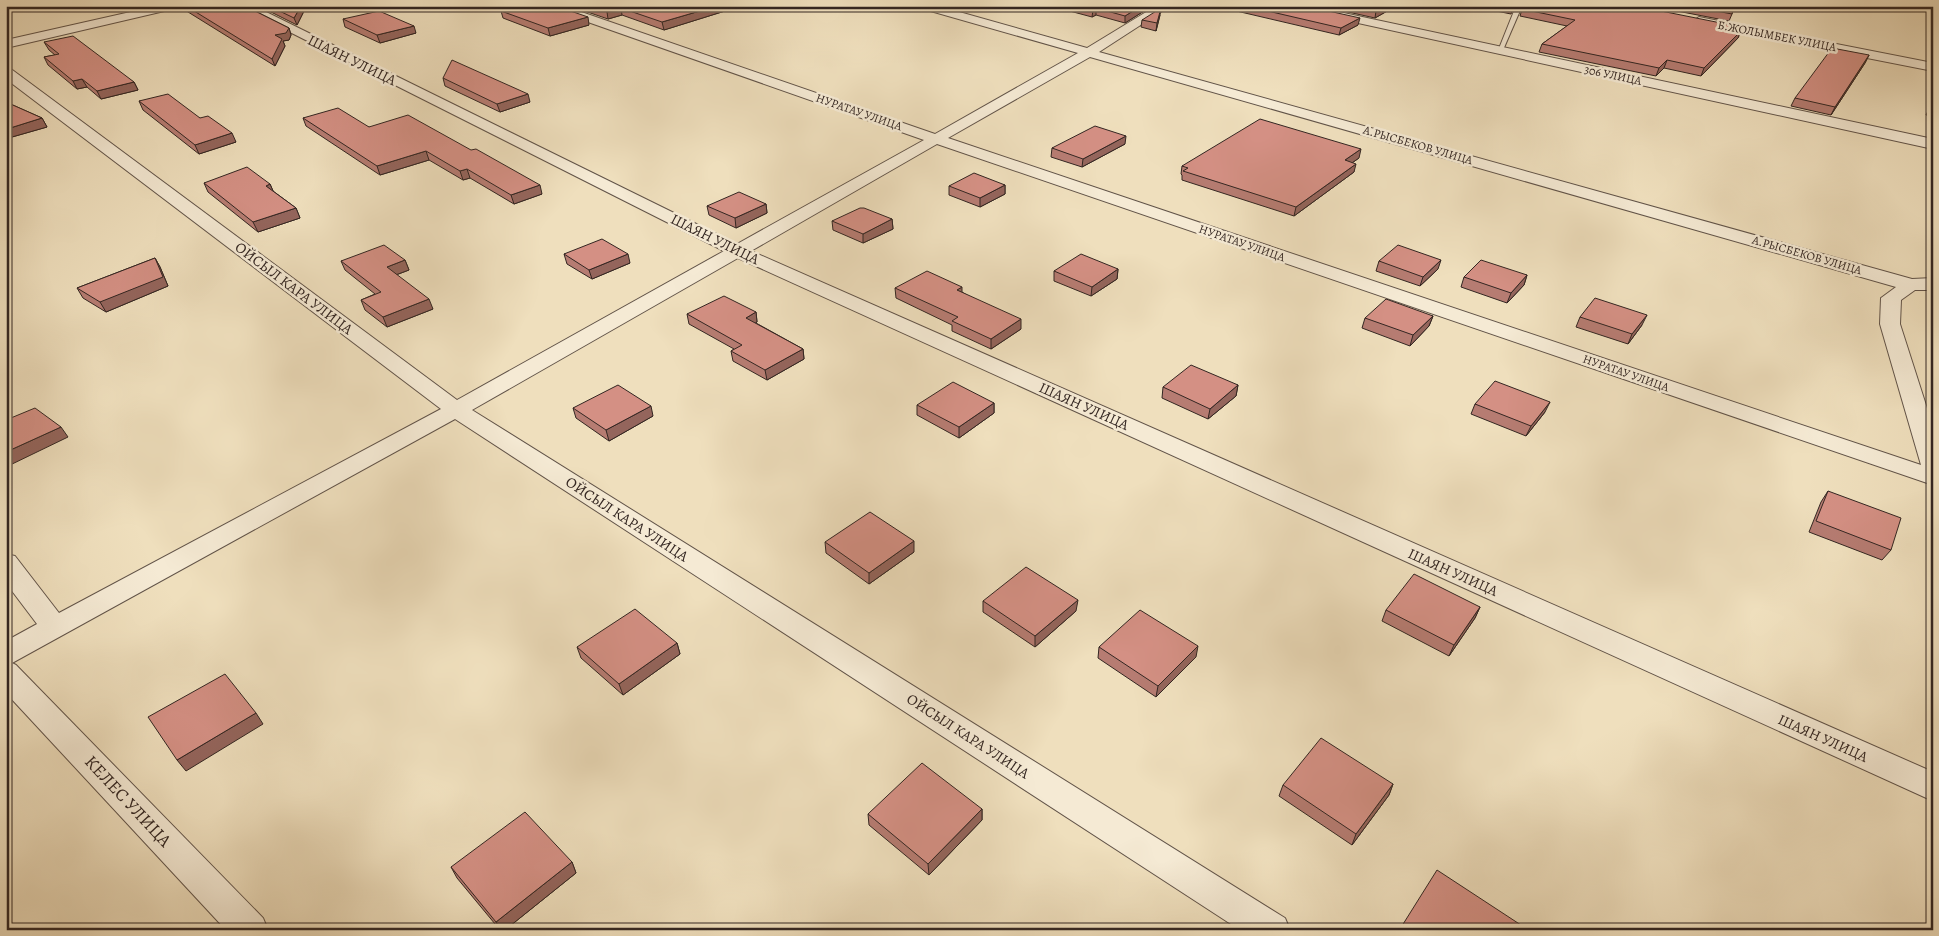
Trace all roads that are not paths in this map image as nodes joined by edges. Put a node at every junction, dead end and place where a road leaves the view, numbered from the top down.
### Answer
1 (173, 6) edge
2 (244, 6) edge
3 (552, 6) edge
4 (924, 6) edge
5 (1164, 6) edge
6 (1294, 6) edge
7 (1519, 6) edge
8 (1689, 20) edge
9 (6, 44) edge
10 (1500, 50) junction
11 (1090, 52) junction
12 (1933, 67) edge
13 (6, 72) edge
14 (936, 139) junction
15 (1933, 144) edge
16 (739, 252) junction
17 (1933, 284) edge
18 (1911, 285) junction
19 (456, 410) junction
20 (1933, 465) edge
21 (1933, 477) edge
22 (6, 564) edge
23 (55, 628) junction
24 (6, 654) edge
25 (6, 673) edge
26 (1933, 787) edge
27 (250, 930) edge
28 (1272, 930) edge

1 - 9 street
2 - 16 street, ШАЯН УЛИЦА
3 - 14 street, НУРАТАУ УЛИЦА
4 - 11 street, А.РЫСБЕКОВ УЛИЦА
5 - 11 street
6 - 10 street, 306 УЛИЦА
7 - 10 lane
8 - 12 street, Б.ЖОЛЫМБЕК УЛИЦА
10 - 15 street, 306 УЛИЦА
11 - 14 street
11 - 18 street, А.РЫСБЕКОВ УЛИЦА
13 - 19 street, ОЙСЫЛ КАРА УЛИЦА
14 - 16 street
14 - 21 street, НУРАТАУ УЛИЦА
16 - 19 street
16 - 26 street, ШАЯН УЛИЦА
17 - 18 street, А.РЫСБЕКОВ УЛИЦА
18 - 20 street
19 - 23 street
19 - 28 street, ОЙСЫЛ КАРА УЛИЦА
22 - 23 street
23 - 24 street
25 - 27 street, КЕЛЕС УЛИЦА

